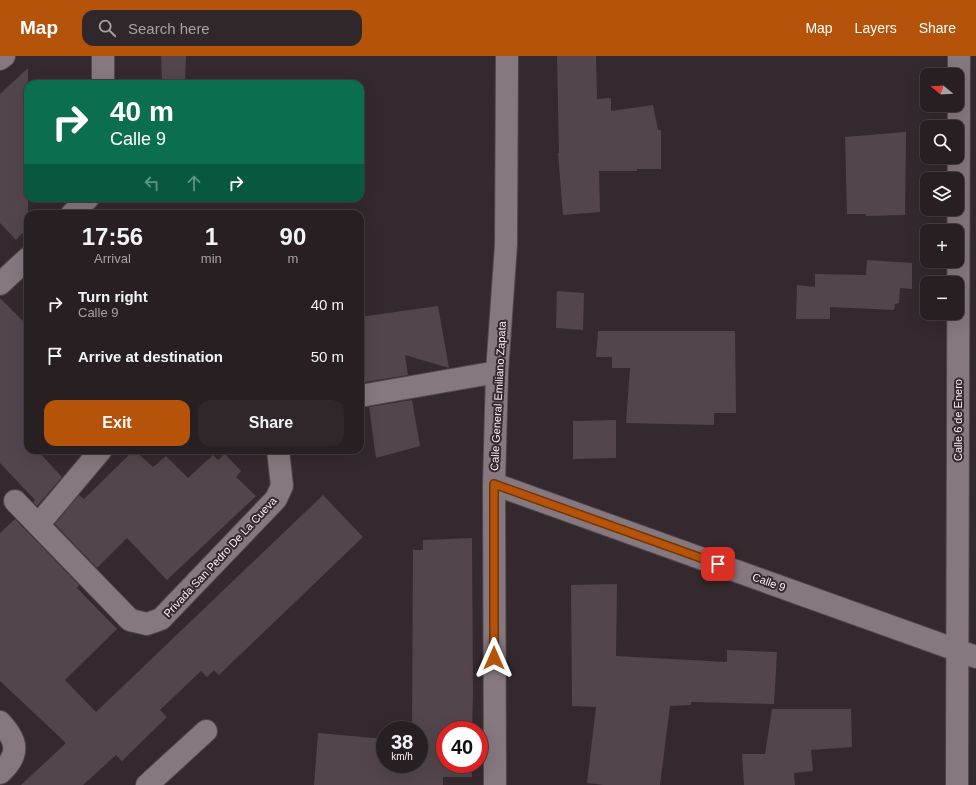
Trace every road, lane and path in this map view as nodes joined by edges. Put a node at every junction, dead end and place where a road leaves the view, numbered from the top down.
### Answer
1 (4, 56) edge
2 (103, 56) edge
3 (507, 56) edge
4 (959, 56) edge
5 (0, 59) edge
6 (103, 80) edge
7 (84, 202) edge
8 (76, 210) edge
9 (24, 268) edge
10 (0, 284) edge
11 (497, 372) junction
12 (364, 395) edge
13 (98, 454) edge
14 (278, 454) edge
15 (494, 484) junction
16 (15, 501) dead end
17 (38, 525) junction
18 (967, 653) edge
19 (0, 722) edge
20 (206, 730) dead end
21 (0, 772) edge
22 (147, 785) edge
23 (495, 785) edge
24 (957, 785) edge

1 - 5 street
2 - 6 street
3 - 11 street, Calle General Emiliano Zapata
4 - 18 street, Calle 6 de Enero
7 - 8 street
9 - 10 street
11 - 12 street
11 - 15 street, Calle General Emiliano Zapata
13 - 17 street
14 - 17 street, Privada San Pedro De La Cueva
15 - 18 street, Calle 9
15 - 23 street, Calle General Emiliano Zapata
16 - 17 street, Privada San Pedro De La Cueva
18 - 24 street, Calle 6 de Enero
19 - 21 street
20 - 22 street

